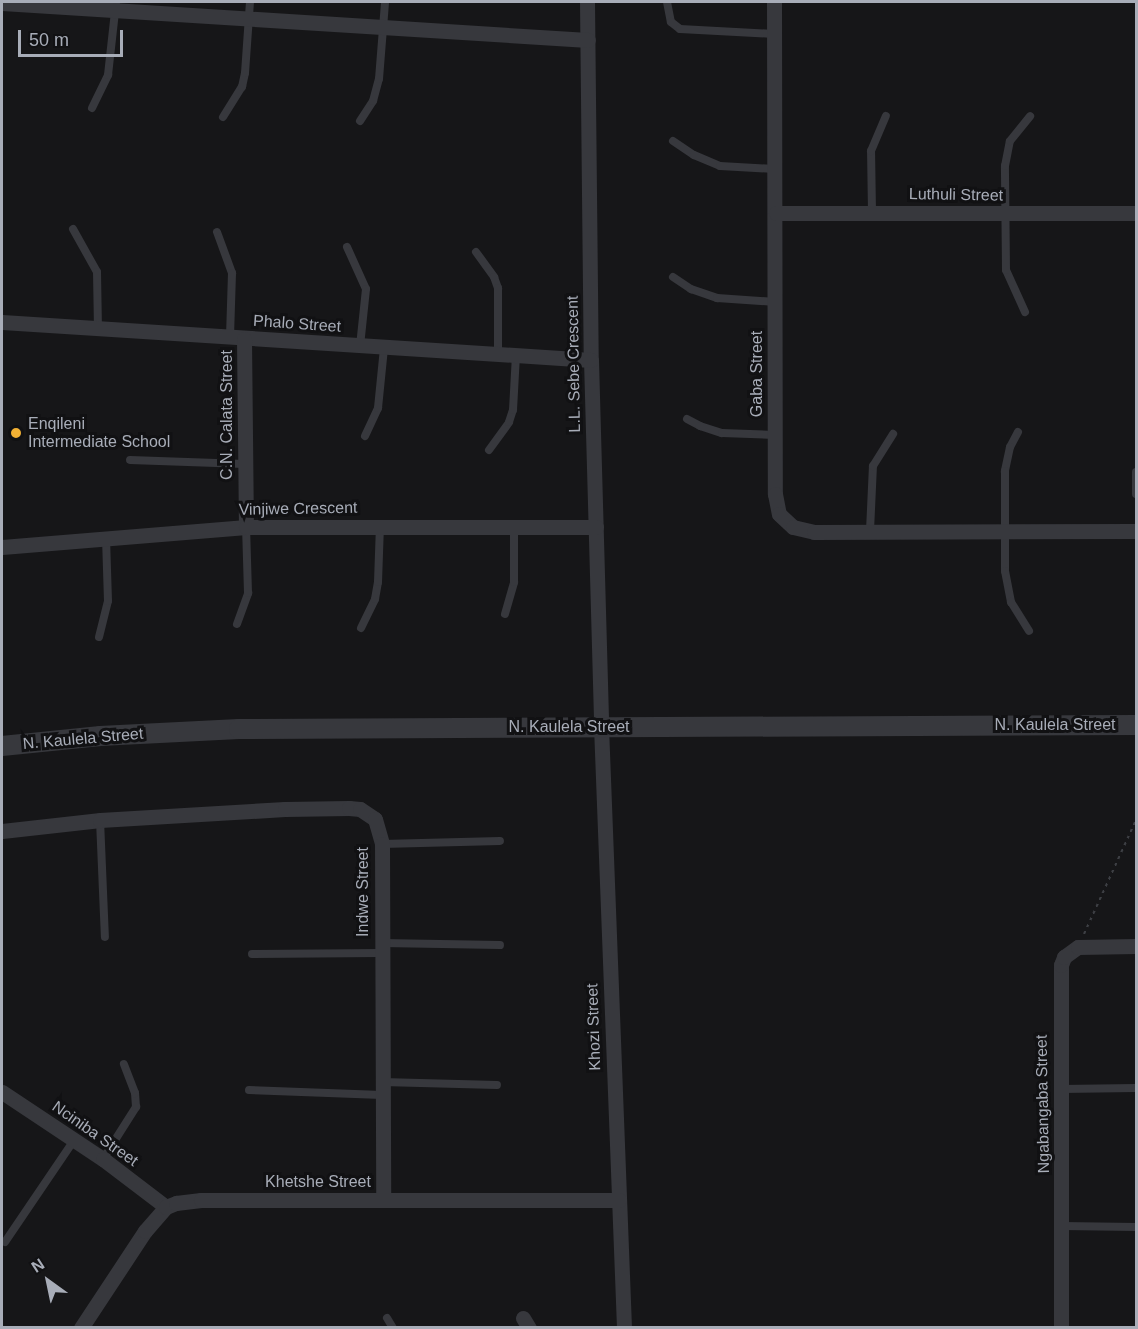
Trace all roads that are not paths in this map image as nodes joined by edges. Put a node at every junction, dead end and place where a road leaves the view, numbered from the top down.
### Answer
1 (250, 2) edge
2 (385, 2) edge
3 (587, 2) edge
4 (666, 2) edge
5 (774, 2) edge
6 (2, 3) edge
7 (116, 6) edge
8 (249, 20) junction
9 (384, 28) junction
10 (774, 34) junction
11 (588, 40) junction
12 (92, 108) dead end
13 (886, 116) dead end
14 (1030, 116) dead end
15 (223, 117) dead end
16 (360, 121) dead end
17 (673, 141) dead end
18 (775, 169) junction
19 (776, 213) junction
20 (872, 213) junction
21 (1137, 213) edge
22 (1006, 214) junction
23 (73, 229) dead end
24 (217, 232) dead end
25 (347, 247) dead end
26 (476, 252) dead end
27 (673, 277) dead end
28 (776, 302) junction
29 (1025, 312) dead end
30 (2, 322) edge
31 (98, 329) junction
32 (237, 339) junction
33 (360, 346) junction
34 (384, 348) junction
35 (498, 353) junction
36 (516, 354) junction
37 (591, 360) junction
38 (687, 418) dead end
39 (1018, 432) dead end
40 (892, 434) dead end
41 (775, 435) junction
42 (365, 436) dead end
43 (489, 450) dead end
44 (130, 460) dead end
45 (245, 464) junction
46 (1137, 472) edge
47 (1137, 494) edge
48 (380, 526) junction
49 (514, 526) junction
50 (246, 527) junction
51 (596, 527) junction
52 (1005, 529) junction
53 (870, 531) junction
54 (1137, 531) edge
55 (106, 536) junction
56 (2, 546) edge
57 (505, 614) dead end
58 (237, 624) dead end
59 (361, 628) dead end
60 (1029, 631) dead end
61 (99, 637) dead end
62 (1137, 725) edge
63 (601, 726) junction
64 (2, 746) edge
65 (100, 820) junction
66 (2, 831) edge
67 (500, 841) dead end
68 (382, 844) junction
69 (105, 937) dead end
70 (500, 945) dead end
71 (1137, 946) edge
72 (381, 948) junction
73 (252, 954) dead end
74 (124, 1064) dead end
75 (497, 1085) dead end
76 (382, 1088) junction
77 (1137, 1088) edge
78 (1061, 1089) junction
79 (249, 1090) dead end
80 (2, 1092) edge
81 (74, 1140) junction
82 (104, 1159) junction
83 (383, 1199) junction
84 (619, 1200) junction
85 (166, 1207) junction
86 (1062, 1226) junction
87 (1137, 1227) edge
88 (5, 1242) dead end
89 (387, 1318) dead end
90 (81, 1328) edge
91 (393, 1328) edge
92 (624, 1328) edge
93 (1061, 1328) edge

1 - 8 lane
2 - 9 lane
3 - 11 street, L.L. Sebe Crescent
4 - 10 lane
5 - 10 street, Gaba Street
6 - 7 street
7 - 8 street
7 - 12 lane
8 - 9 street
8 - 15 lane
9 - 11 street
9 - 16 lane
10 - 18 street, Gaba Street
11 - 37 street, L.L. Sebe Crescent
13 - 20 lane
14 - 22 lane
17 - 18 lane
18 - 19 street, Gaba Street
19 - 20 street, Luthuli Street
19 - 28 street, Gaba Street
20 - 22 street, Luthuli Street
21 - 22 street, Luthuli Street
22 - 29 lane
23 - 31 lane
24 - 32 lane
25 - 33 lane
26 - 35 lane
27 - 28 lane
28 - 41 street, Gaba Street
30 - 31 street, Phalo Street
31 - 32 street, Phalo Street
32 - 33 street, Phalo Street
32 - 45 street, C.N. Calata Street
33 - 34 street, Phalo Street
34 - 35 street, Phalo Street
34 - 42 lane
35 - 36 street, Phalo Street
36 - 37 street, Phalo Street
36 - 43 lane
37 - 51 street, L.L. Sebe Crescent
38 - 41 lane
39 - 52 lane
40 - 53 lane
41 - 53 street, Gaba Street
44 - 45 lane
45 - 50 street, C.N. Calata Street
46 - 47 lane
48 - 49 street, Vinjiwe Crescent
48 - 50 street, Vinjiwe Crescent
48 - 59 lane
49 - 51 street, Vinjiwe Crescent
49 - 57 lane
50 - 55 street, Vinjiwe Crescent
50 - 58 lane
51 - 63 street, L.L. Sebe Crescent
52 - 53 street, Gaba Street
52 - 54 street, Gaba Street
52 - 60 lane
55 - 56 street, Vinjiwe Crescent
55 - 61 lane
62 - 63 street, N. Kaulela Street
63 - 64 street, N. Kaulela Street
63 - 84 street, Khozi Street
65 - 66 street, Indwe Street
65 - 68 street, Indwe Street
65 - 69 lane
67 - 68 lane
68 - 72 street, Indwe Street
70 - 72 lane
71 - 78 street, Ngabangaba Street
72 - 73 lane
72 - 76 street, Indwe Street
74 - 82 lane
75 - 76 lane
76 - 79 lane
76 - 83 street, Indwe Street
77 - 78 lane
78 - 86 street, Ngabangaba Street
80 - 81 street, Nciniba Street
81 - 82 street, Nciniba Street
81 - 88 lane
82 - 85 street, Nciniba Street
83 - 84 street, Khetshe Street
83 - 85 street, Khetshe Street
84 - 92 street, Khozi Street
85 - 90 street
86 - 87 lane
86 - 93 street, Ngabangaba Street
89 - 91 lane

